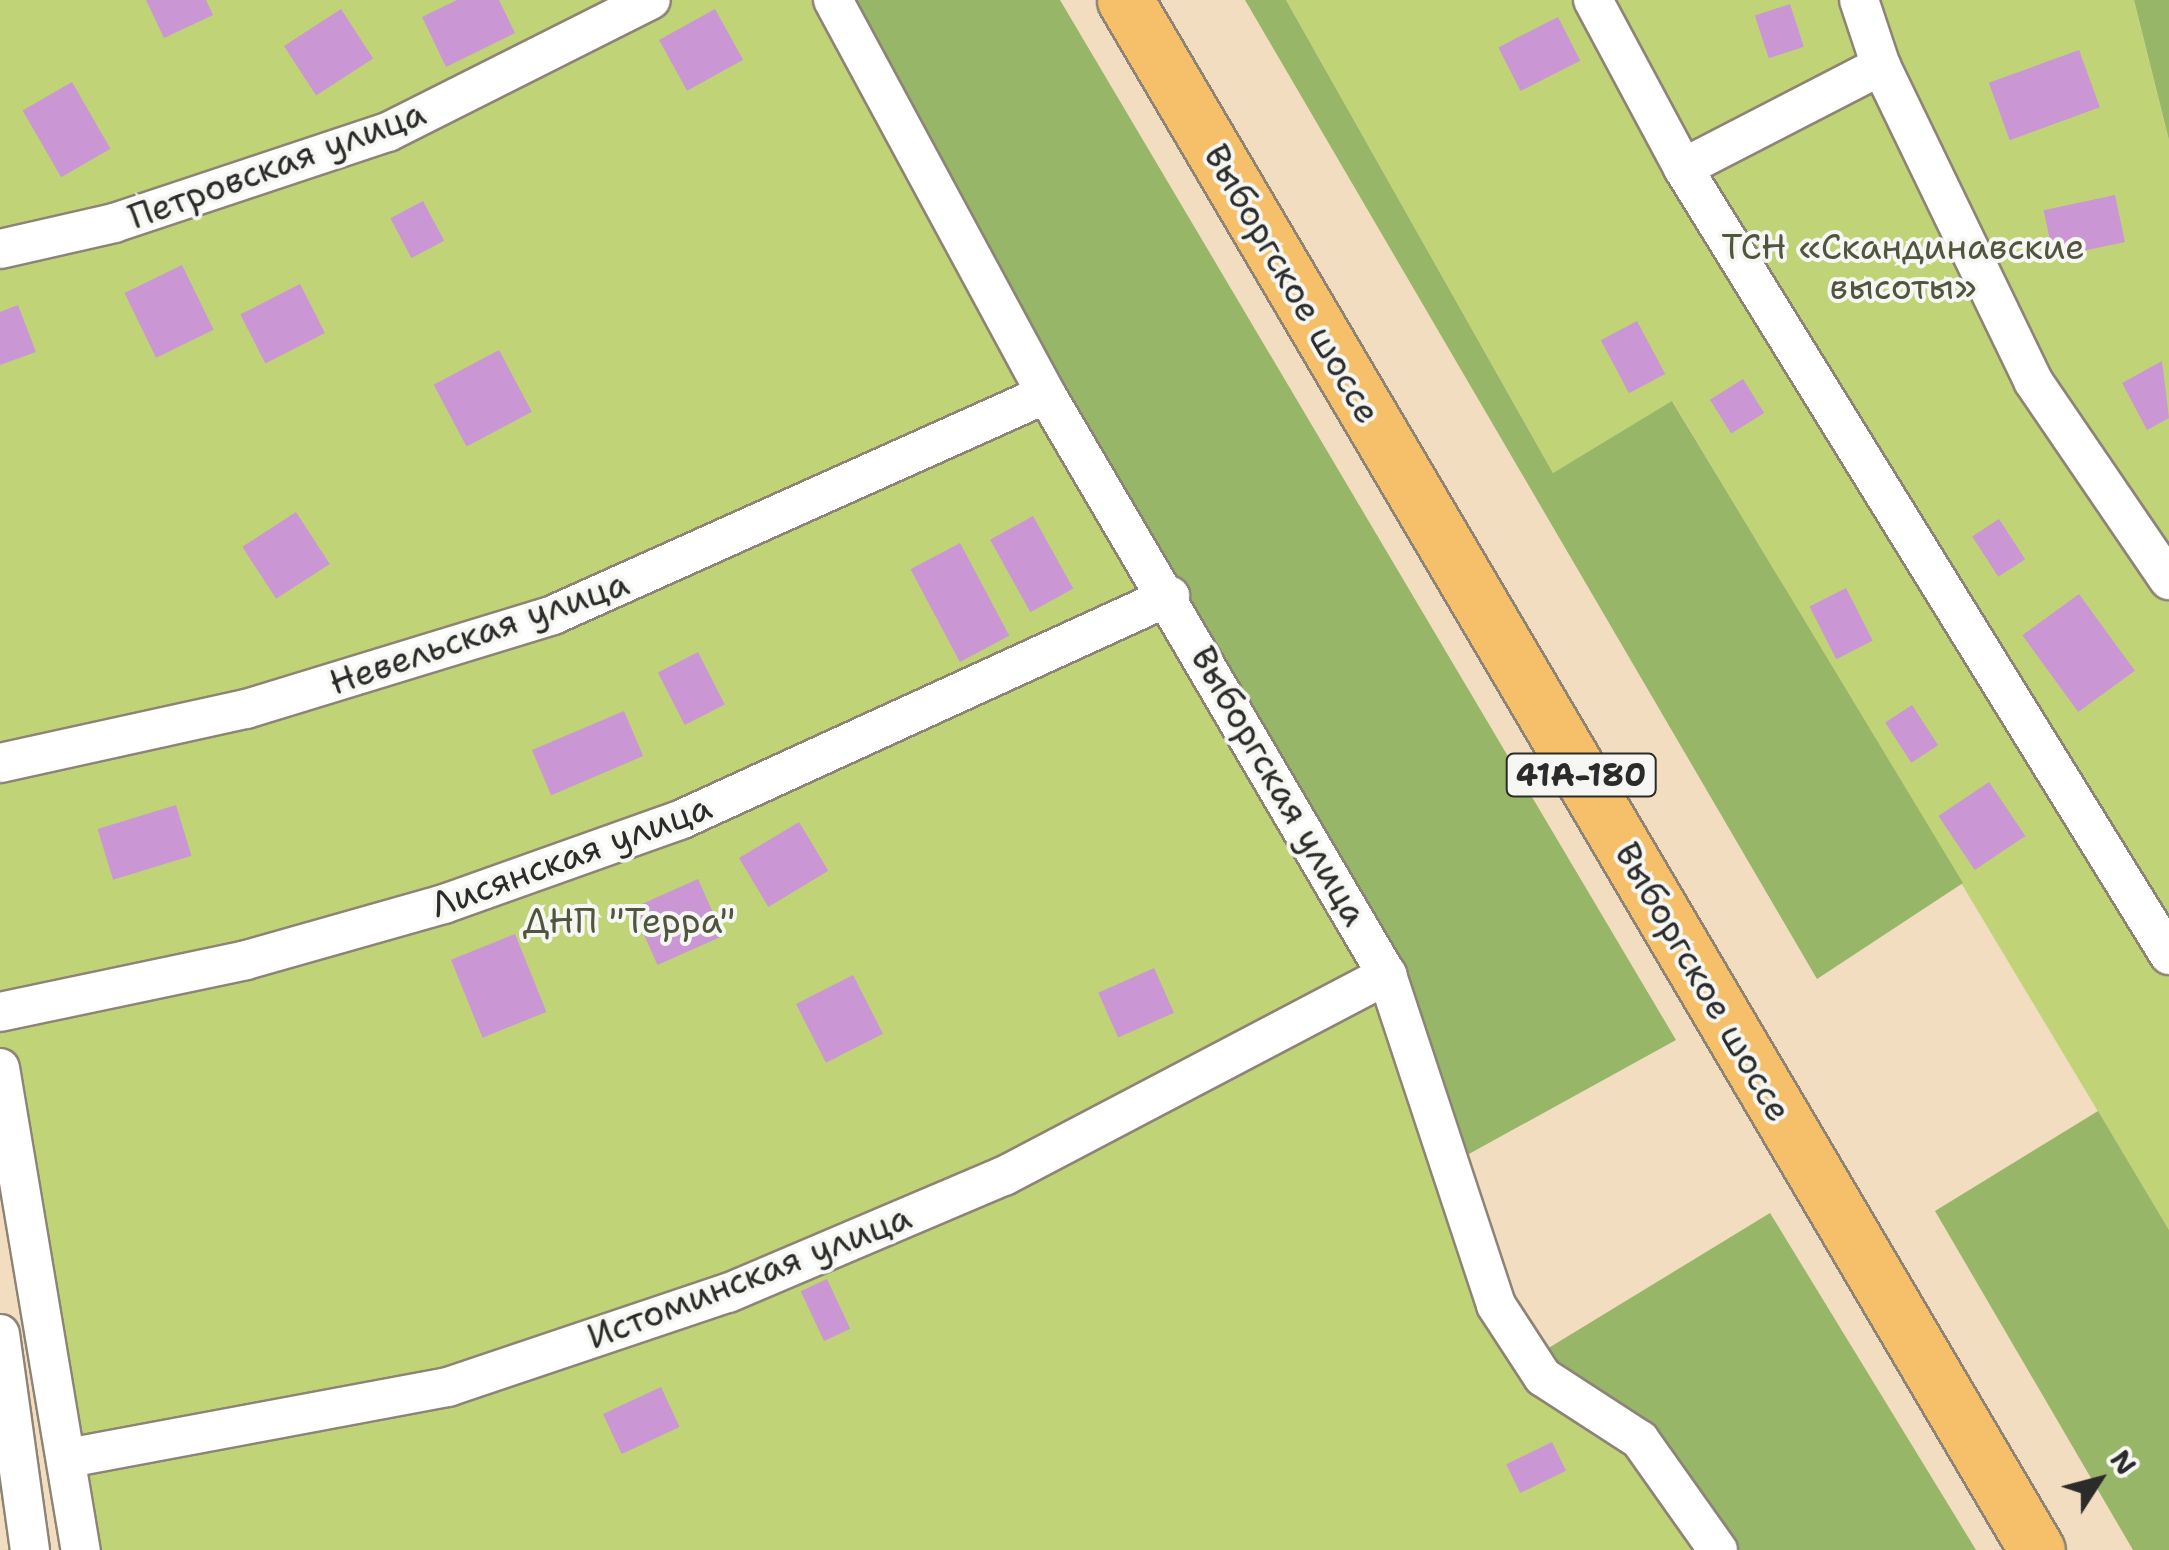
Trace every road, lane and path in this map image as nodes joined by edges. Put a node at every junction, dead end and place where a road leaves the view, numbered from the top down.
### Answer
1 (651, 0) edge
2 (832, 0) edge
3 (1125, 0) edge
4 (1592, 0) edge
5 (1859, 0) edge
6 (1880, 66) junction
7 (1682, 168) junction
8 (0, 249) edge
9 (1046, 394) junction
10 (2169, 580) edge
11 (1170, 596) junction
12 (0, 764) edge
13 (2169, 954) edge
14 (1387, 974) junction
15 (0, 1012) edge
16 (0, 1068) edge
17 (0, 1334) edge
18 (68, 1458) junction
19 (30, 1550) edge
20 (81, 1550) edge
21 (1718, 1550) edge
22 (2037, 1550) edge

1 - 8 street, Петровская улица
2 - 9 street, Выборгская улица
3 - 22 main road, Выборгское шоссе / 41А-180
4 - 7 street
5 - 6 street
6 - 7 street
6 - 10 street
7 - 13 street
9 - 11 street, Выборгская улица
9 - 12 street, Невельская улица
11 - 14 street, Выборгская улица
11 - 15 street, Лисянская улица
14 - 18 street, Истоминская улица
14 - 21 street, Выборгская улица
16 - 18 street
17 - 19 street
18 - 20 street

